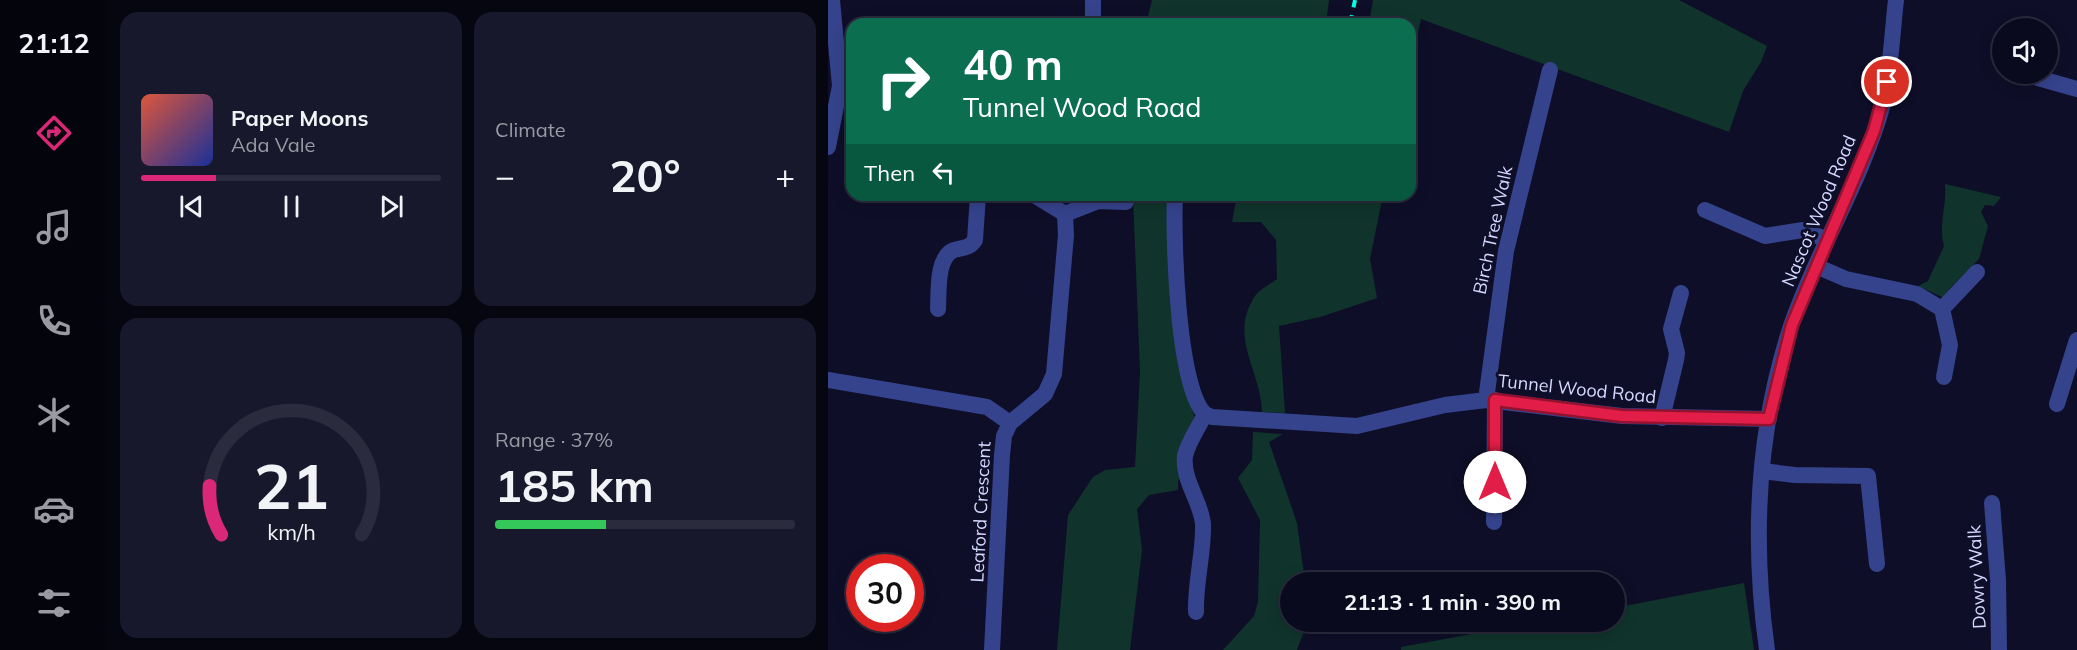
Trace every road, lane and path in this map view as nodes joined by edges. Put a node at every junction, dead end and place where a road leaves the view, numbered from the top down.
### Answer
1 (832, 0) edge
2 (1093, 0) edge
3 (1896, 0) edge
4 (1093, 18) edge
5 (833, 54) edge
6 (1550, 70) dead end
7 (2058, 83) edge
8 (846, 88) edge
9 (2077, 88) edge
10 (828, 147) edge
11 (978, 201) edge
12 (1044, 201) edge
13 (1176, 201) edge
14 (1126, 202) dead end
15 (1705, 210) dead end
16 (1065, 214) junction
17 (1827, 240) junction
18 (1816, 266) junction
19 (1977, 272) dead end
20 (1681, 293) dead end
21 (938, 309) dead end
22 (1942, 309) junction
23 (2077, 340) edge
24 (1944, 377) dead end
25 (828, 380) edge
26 (1491, 400) junction
27 (2057, 404) dead end
28 (1205, 414) junction
29 (1662, 418) junction
30 (1769, 419) junction
31 (1010, 423) junction
32 (1762, 471) junction
33 (1992, 503) dead end
34 (1494, 522) dead end
35 (1876, 564) dead end
36 (1196, 612) dead end
37 (992, 650) edge
38 (1767, 650) edge
39 (2000, 650) edge

1 - 5 street
2 - 4 street
3 - 17 street, Nascot Wood Road
5 - 8 street
6 - 26 street, Birch Tree Walk
7 - 9 street
8 - 10 street
11 - 21 street
12 - 16 street
13 - 28 street
14 - 16 street
15 - 17 street
16 - 31 street
17 - 18 street, Nascot Wood Road
18 - 22 street
18 - 30 street, Nascot Wood Road
19 - 22 street
20 - 29 street
22 - 24 street
23 - 27 street
25 - 31 street, Leaford Crescent
26 - 28 street, Tunnel Wood Road
26 - 29 street, Tunnel Wood Road
26 - 34 street, Birch Tree Walk
28 - 36 street
29 - 30 street, Tunnel Wood Road
30 - 32 street, Nascot Wood Road
31 - 37 street, Leaford Crescent
32 - 35 street
32 - 38 street, Nascot Wood Road
33 - 39 street, Dowry Walk

